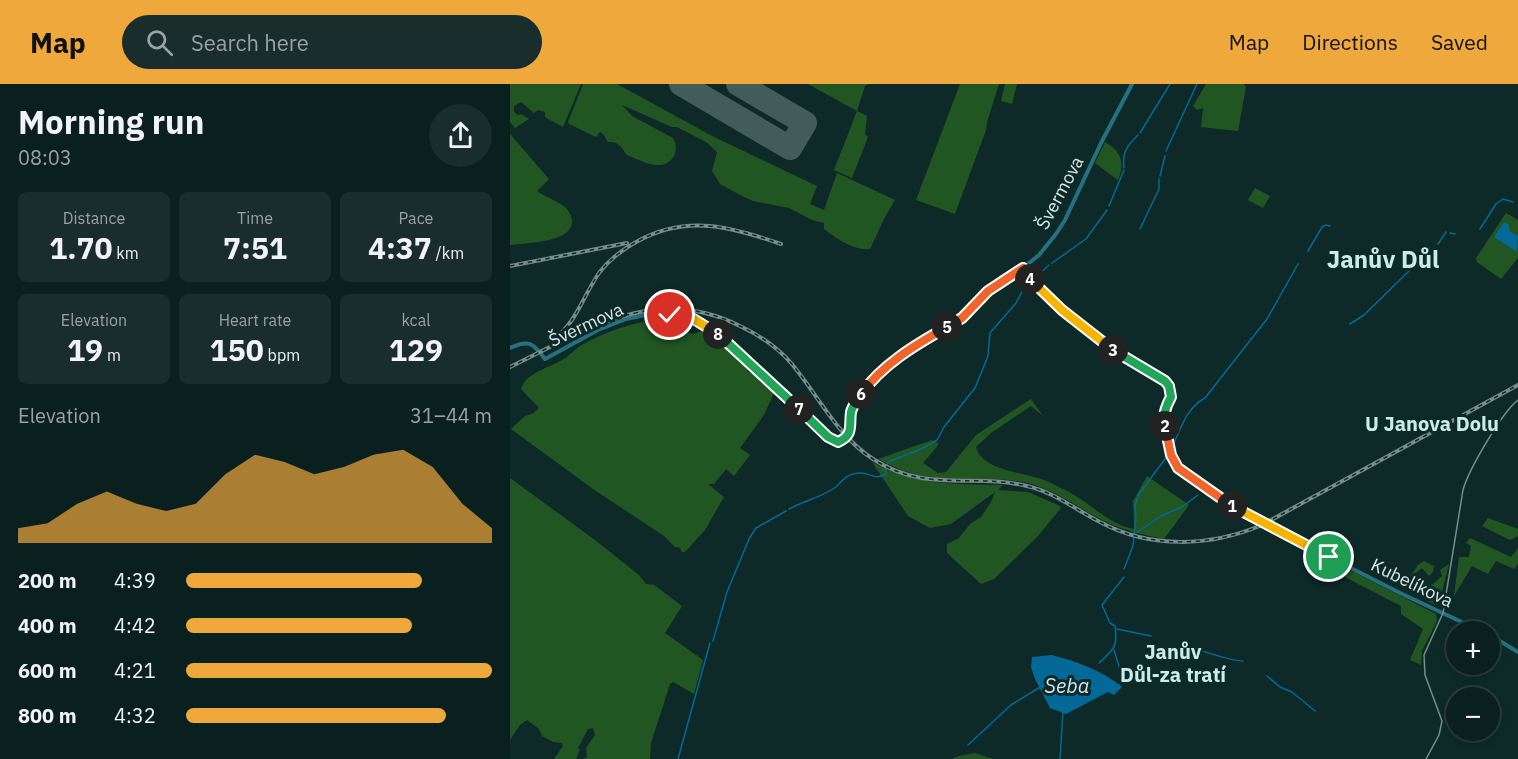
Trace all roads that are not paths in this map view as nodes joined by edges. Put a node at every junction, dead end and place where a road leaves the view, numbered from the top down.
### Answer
1 (1132, 84) edge
2 (1023, 268) junction
3 (510, 348) edge
4 (1461, 621) edge
5 (1500, 641) edge
6 (1518, 652) edge

1 - 2 street, Švermova
2 - 3 street, Švermova
2 - 4 street, Kubelíkova
5 - 6 street

